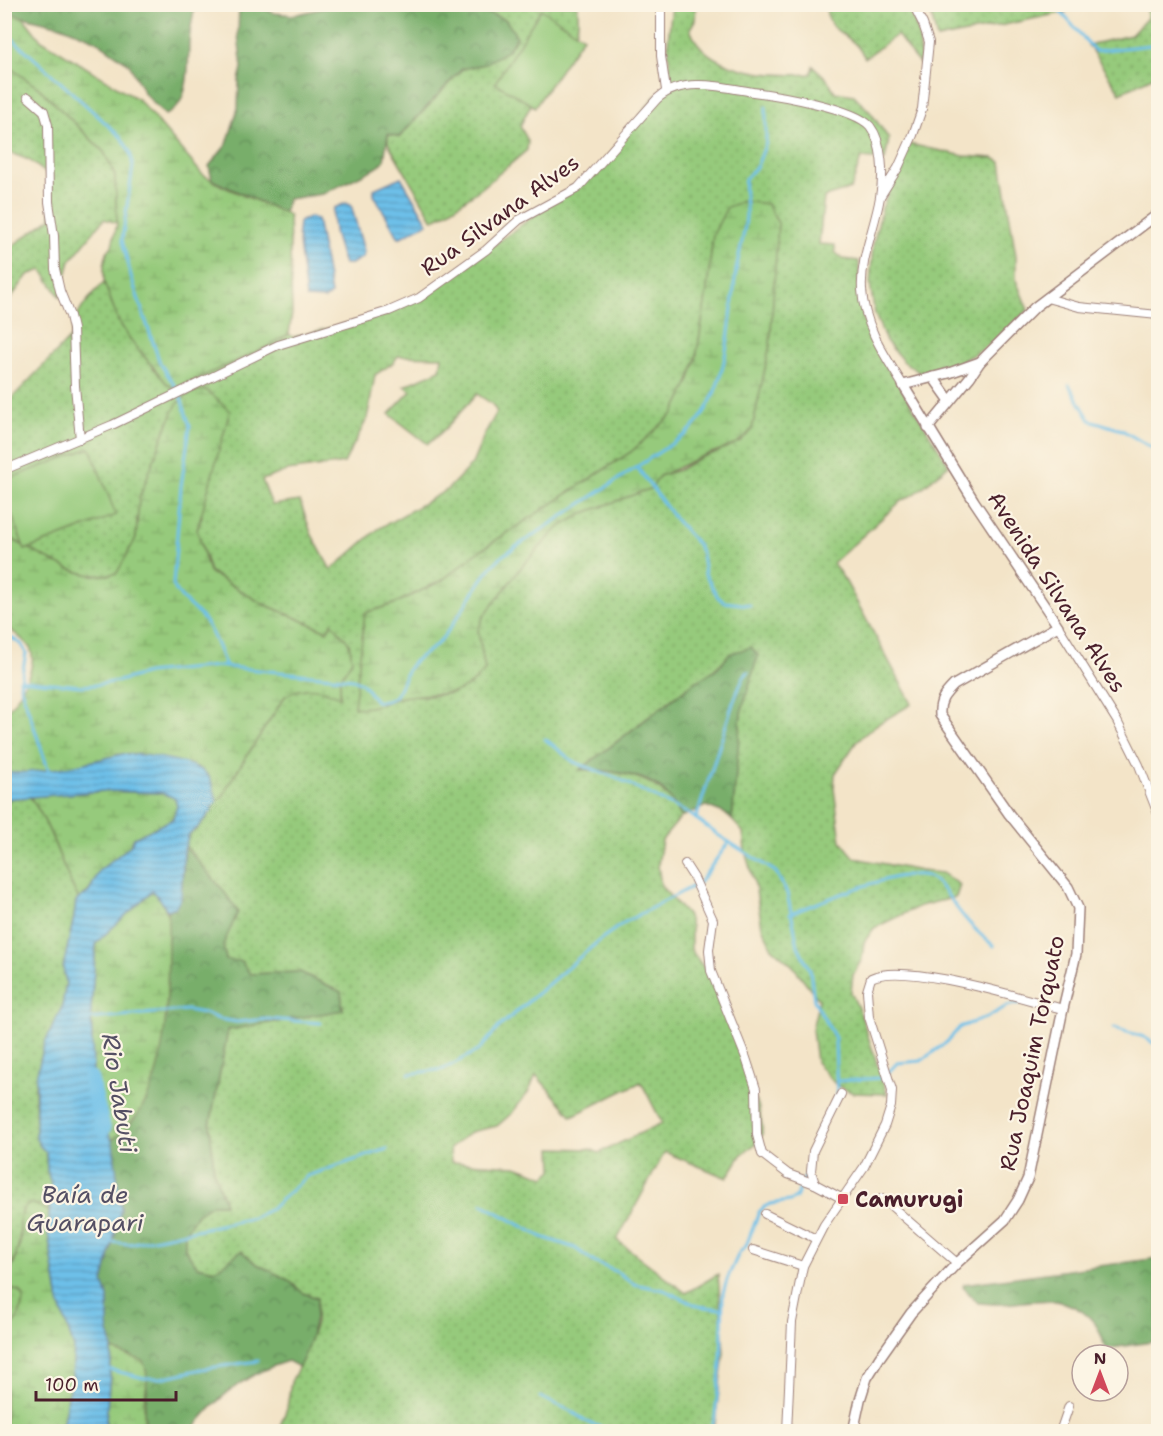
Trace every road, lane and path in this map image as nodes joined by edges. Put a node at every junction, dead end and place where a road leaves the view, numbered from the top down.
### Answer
1 (661, 4) edge
2 (913, 4) edge
3 (666, 90) junction
4 (27, 97) dead end
5 (880, 196) junction
6 (1158, 214) edge
7 (1047, 298) junction
8 (1158, 315) edge
9 (980, 362) junction
10 (933, 377) junction
11 (903, 385) junction
12 (950, 401) junction
13 (928, 428) junction
14 (80, 439) junction
15 (4, 470) edge
16 (1058, 626) junction
17 (1158, 814) edge
18 (685, 864) dead end
19 (1063, 1009) junction
20 (841, 1094) dead end
21 (815, 1184) junction
22 (882, 1198) dead end
23 (843, 1199) junction
24 (765, 1214) dead end
25 (816, 1239) junction
26 (753, 1251) dead end
27 (957, 1263) junction
28 (803, 1266) junction
29 (1069, 1406) dead end
30 (787, 1431) edge
31 (853, 1431) edge
32 (1060, 1431) edge

1 - 3 street
2 - 5 street
3 - 5 street
3 - 14 street, Rua Silvana Alves
4 - 14 street
5 - 11 street
6 - 7 street
7 - 8 street
7 - 9 street
9 - 10 street
9 - 12 street
10 - 11 street
10 - 12 street
11 - 13 street
12 - 13 street
13 - 16 street, Avenida Silvana Alves
14 - 15 street, Rua Silvana Alves
16 - 17 street, Avenida Silvana Alves
16 - 19 street, Rua Joaquim Torquato
18 - 21 street
19 - 23 street
19 - 27 street, Rua Joaquim Torquato
20 - 21 street
21 - 23 street
22 - 27 street
23 - 25 street
24 - 25 street
25 - 28 street
26 - 28 street
27 - 31 street, Rua Joaquim Torquato
28 - 30 street
29 - 32 street

